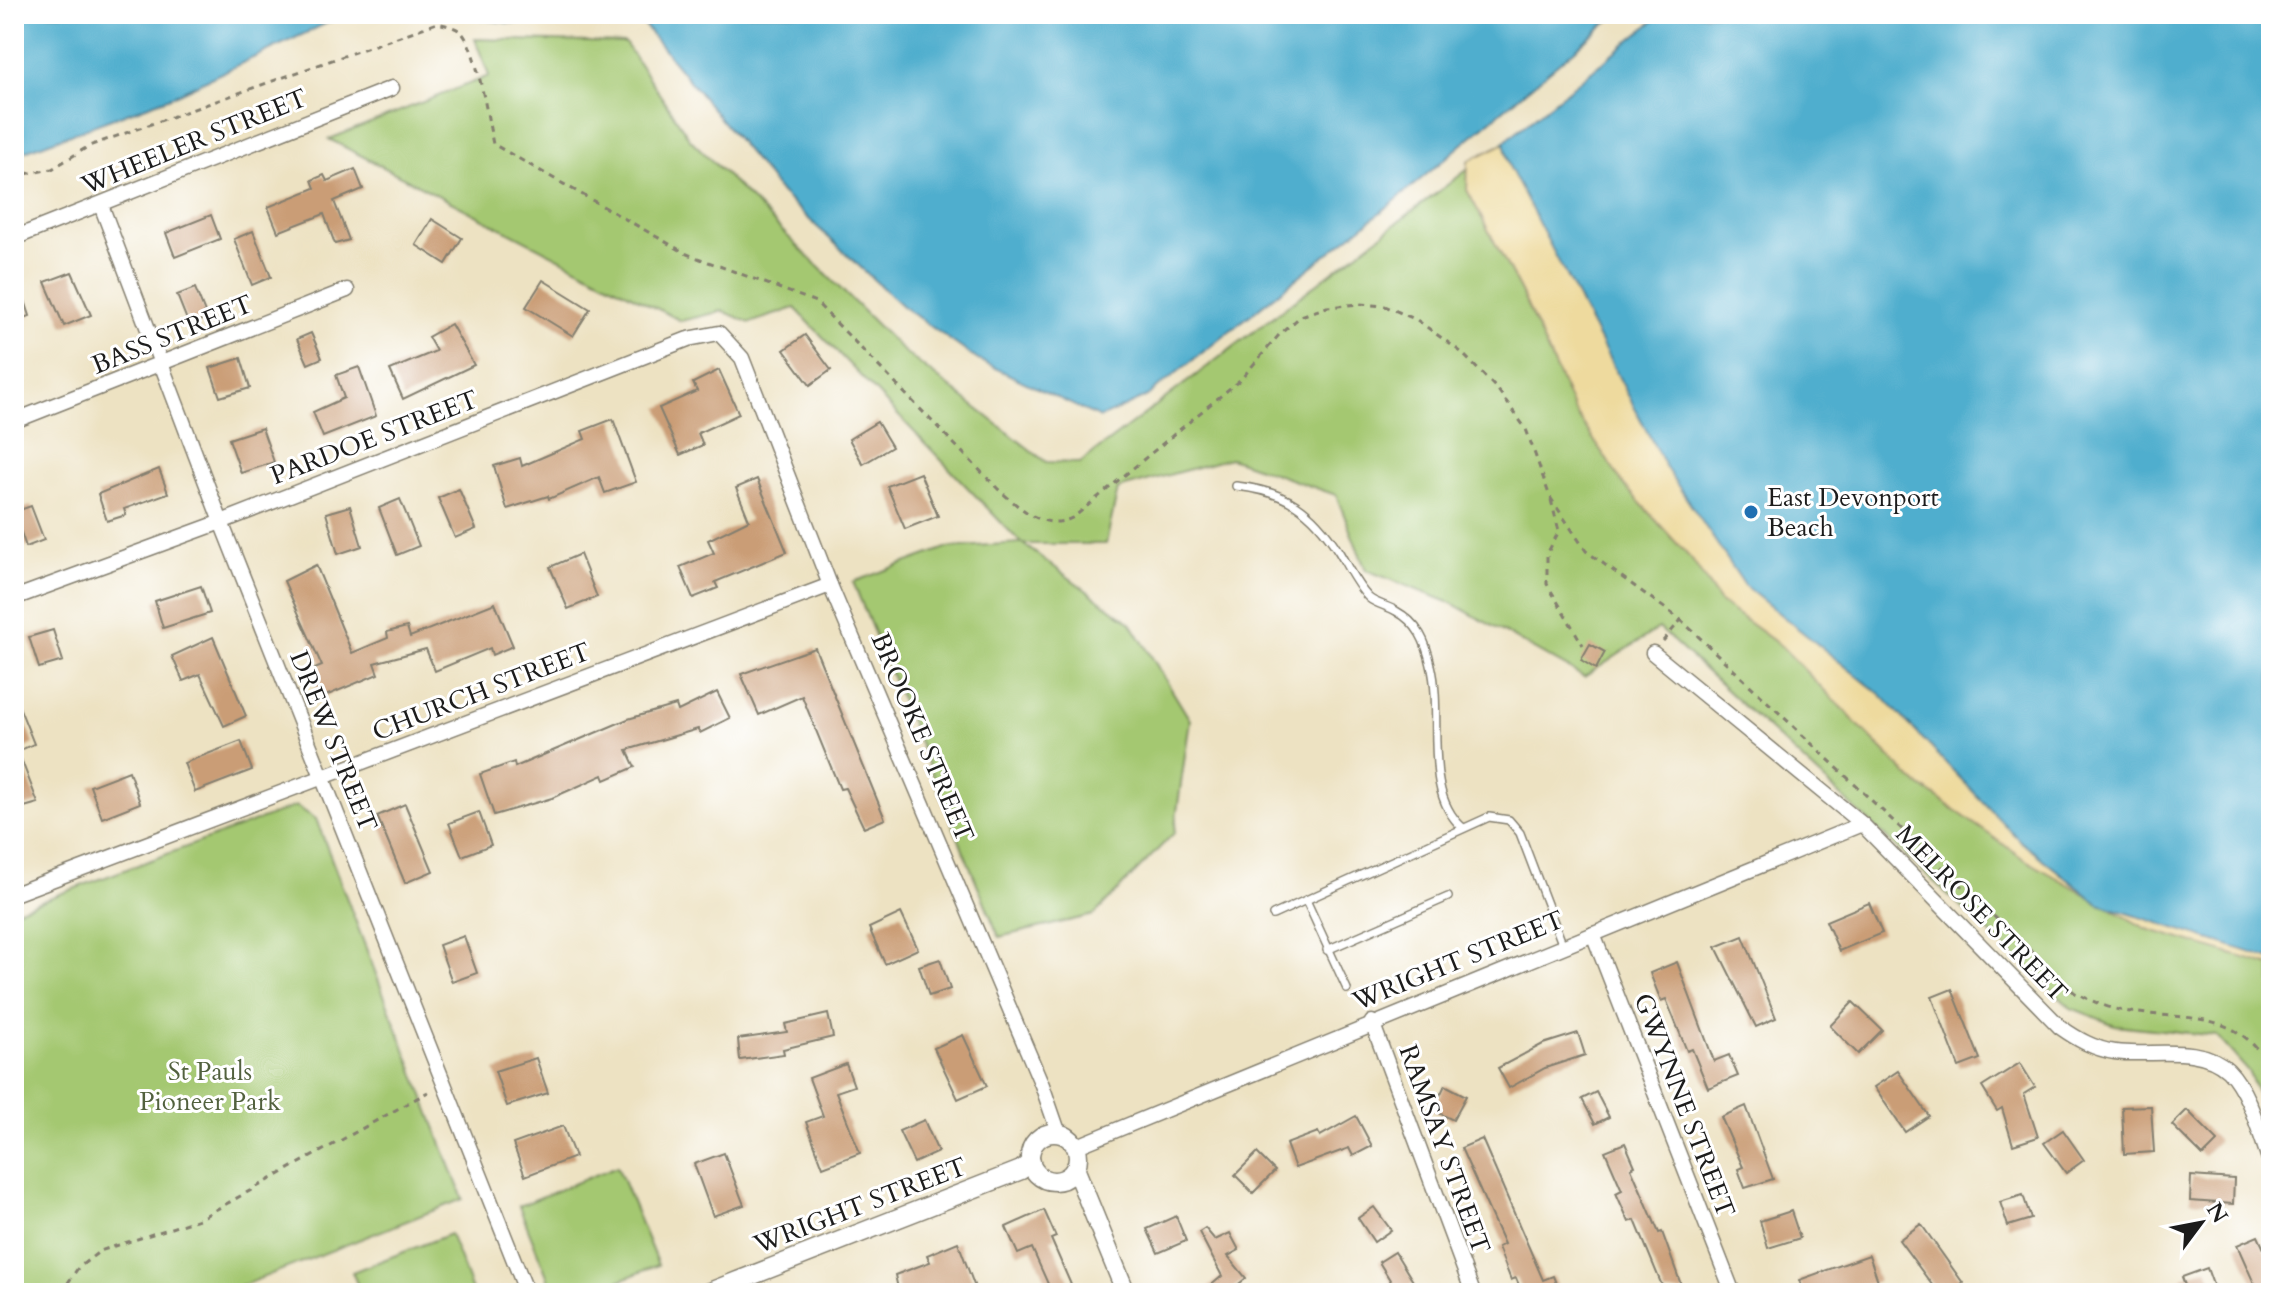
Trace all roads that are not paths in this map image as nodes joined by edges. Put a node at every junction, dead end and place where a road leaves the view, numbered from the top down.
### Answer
1 (392, 88) dead end
2 (101, 205) junction
3 (14, 238) edge
4 (347, 290) dead end
5 (742, 358) joint
6 (161, 364) junction
7 (14, 421) edge
8 (1236, 486) dead end
9 (221, 522) junction
10 (830, 585) junction
11 (14, 598) edge
12 (1653, 653) road end
13 (322, 777) junction
14 (1862, 824) junction
15 (1463, 828) junction
16 (14, 894) edge
17 (1448, 897) dead end
18 (1306, 900) junction
19 (1273, 915) dead end
20 (1593, 934) junction
21 (1563, 946) junction
22 (1327, 950) junction
23 (1347, 989) dead end
24 (1372, 1022) junction
25 (1059, 1134) junction
26 (1075, 1147) junction
27 (1031, 1162) junction
28 (2271, 1164) edge
29 (1075, 1168) junction
30 (527, 1293) edge
31 (707, 1293) edge
32 (1126, 1293) edge
33 (1473, 1293) edge
34 (1733, 1293) edge

1 - 2 street, WHEELER STREET
2 - 3 street, WHEELER STREET
2 - 6 street, DREW STREET
4 - 6 street, BASS STREET
5 - 9 street, PARDOE STREET
5 - 10 street, BROOKE STREET
6 - 7 street, BASS STREET
6 - 9 street, DREW STREET
8 - 15 lane
9 - 11 street, PARDOE STREET
9 - 13 street, DREW STREET
10 - 13 street, CHURCH STREET
10 - 25 street, BROOKE STREET
12 - 14 street, MELROSE STREET
13 - 16 street, CHURCH STREET
13 - 30 street, DREW STREET
14 - 20 street, WRIGHT STREET
14 - 28 street, MELROSE STREET
15 - 18 lane
15 - 21 lane
17 - 22 lane
18 - 19 lane
18 - 22 lane
20 - 21 street, WRIGHT STREET
20 - 34 street, GWYNNE STREET
21 - 24 street, WRIGHT STREET
22 - 23 lane
24 - 26 street, WRIGHT STREET
24 - 33 street, RAMSAY STREET
25 - 26 street
25 - 27 street
26 - 29 street
27 - 29 street
27 - 31 street, WRIGHT STREET
29 - 32 street

